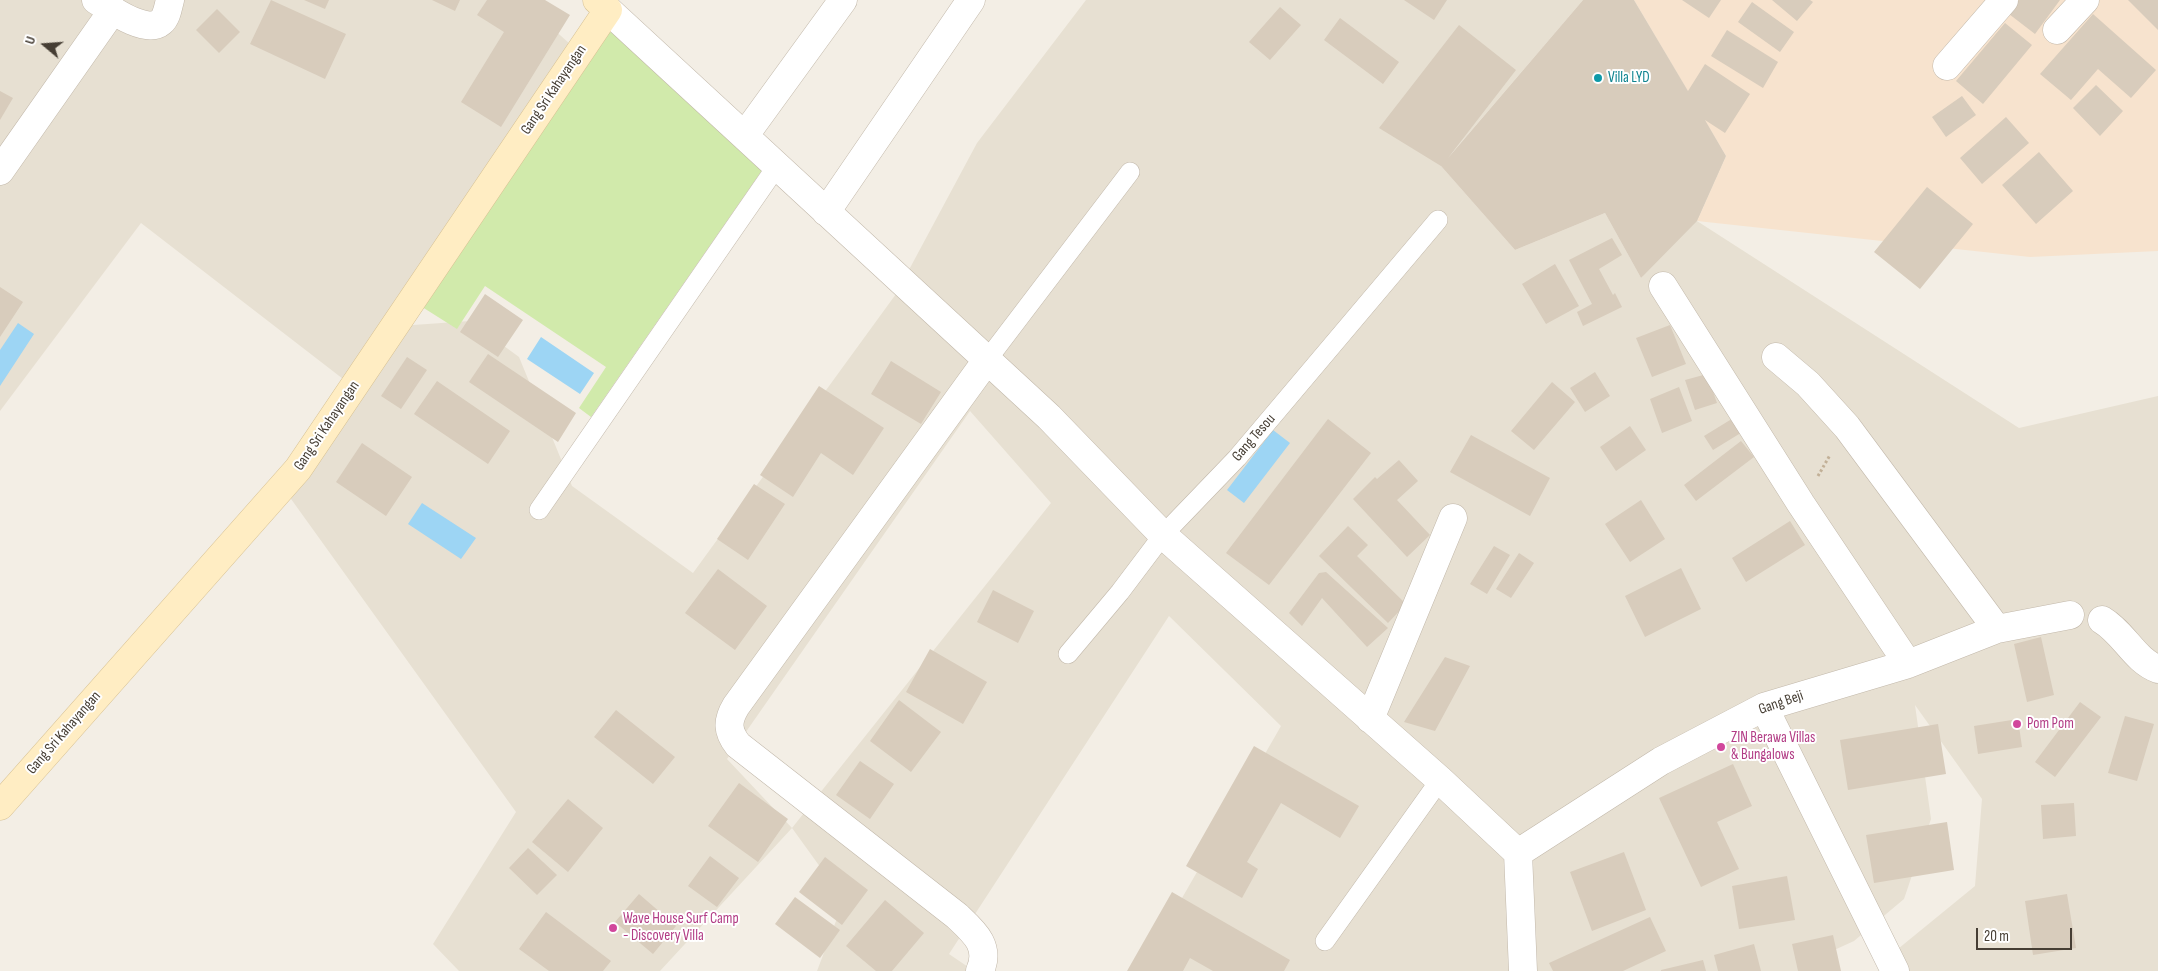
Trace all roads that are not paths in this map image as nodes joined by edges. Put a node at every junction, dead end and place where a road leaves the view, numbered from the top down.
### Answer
1 (170, 0) edge
2 (843, 0) edge
3 (971, 0) edge
4 (2004, 0) edge
5 (2085, 0) edge
6 (104, 5) edge
7 (602, 5) edge
8 (2057, 30) dead end
9 (1947, 66) dead end
10 (745, 135) junction
11 (777, 166) junction
12 (0, 171) edge
13 (1130, 172) dead end
14 (826, 212) junction
15 (1438, 220) dead end
16 (1663, 286) dead end
17 (1776, 357) dead end
18 (987, 360) junction
19 (538, 510) dead end
20 (1453, 518) dead end
21 (1163, 535) junction
22 (2070, 615) dead end
23 (2102, 620) dead end
24 (1997, 629) junction
25 (1068, 654) dead end
26 (1908, 664) junction
27 (2158, 670) edge
28 (1764, 707) junction
29 (1370, 719) junction
30 (1440, 780) junction
31 (0, 806) edge
32 (1518, 853) junction
33 (1325, 941) dead end
34 (980, 971) edge
35 (1523, 971) edge
36 (1895, 971) edge

1 - 6 street
2 - 10 street
3 - 14 street
4 - 9 street
5 - 8 street
6 - 12 street
7 - 10 street
7 - 31 street, Gang Sri Kahayangan
10 - 11 street
11 - 14 street
11 - 19 lane
13 - 18 lane
14 - 18 street
15 - 21 lane, Gang Tesou
16 - 26 street
17 - 24 street
18 - 21 street
18 - 34 street
20 - 29 street
21 - 25 lane, Gang Tesou
21 - 29 street
22 - 24 street, Gang Beji
23 - 27 street
24 - 26 street, Gang Beji
26 - 28 street, Gang Beji
28 - 32 street, Gang Beji
28 - 36 street
29 - 30 street
30 - 32 street
30 - 33 lane
32 - 35 street

